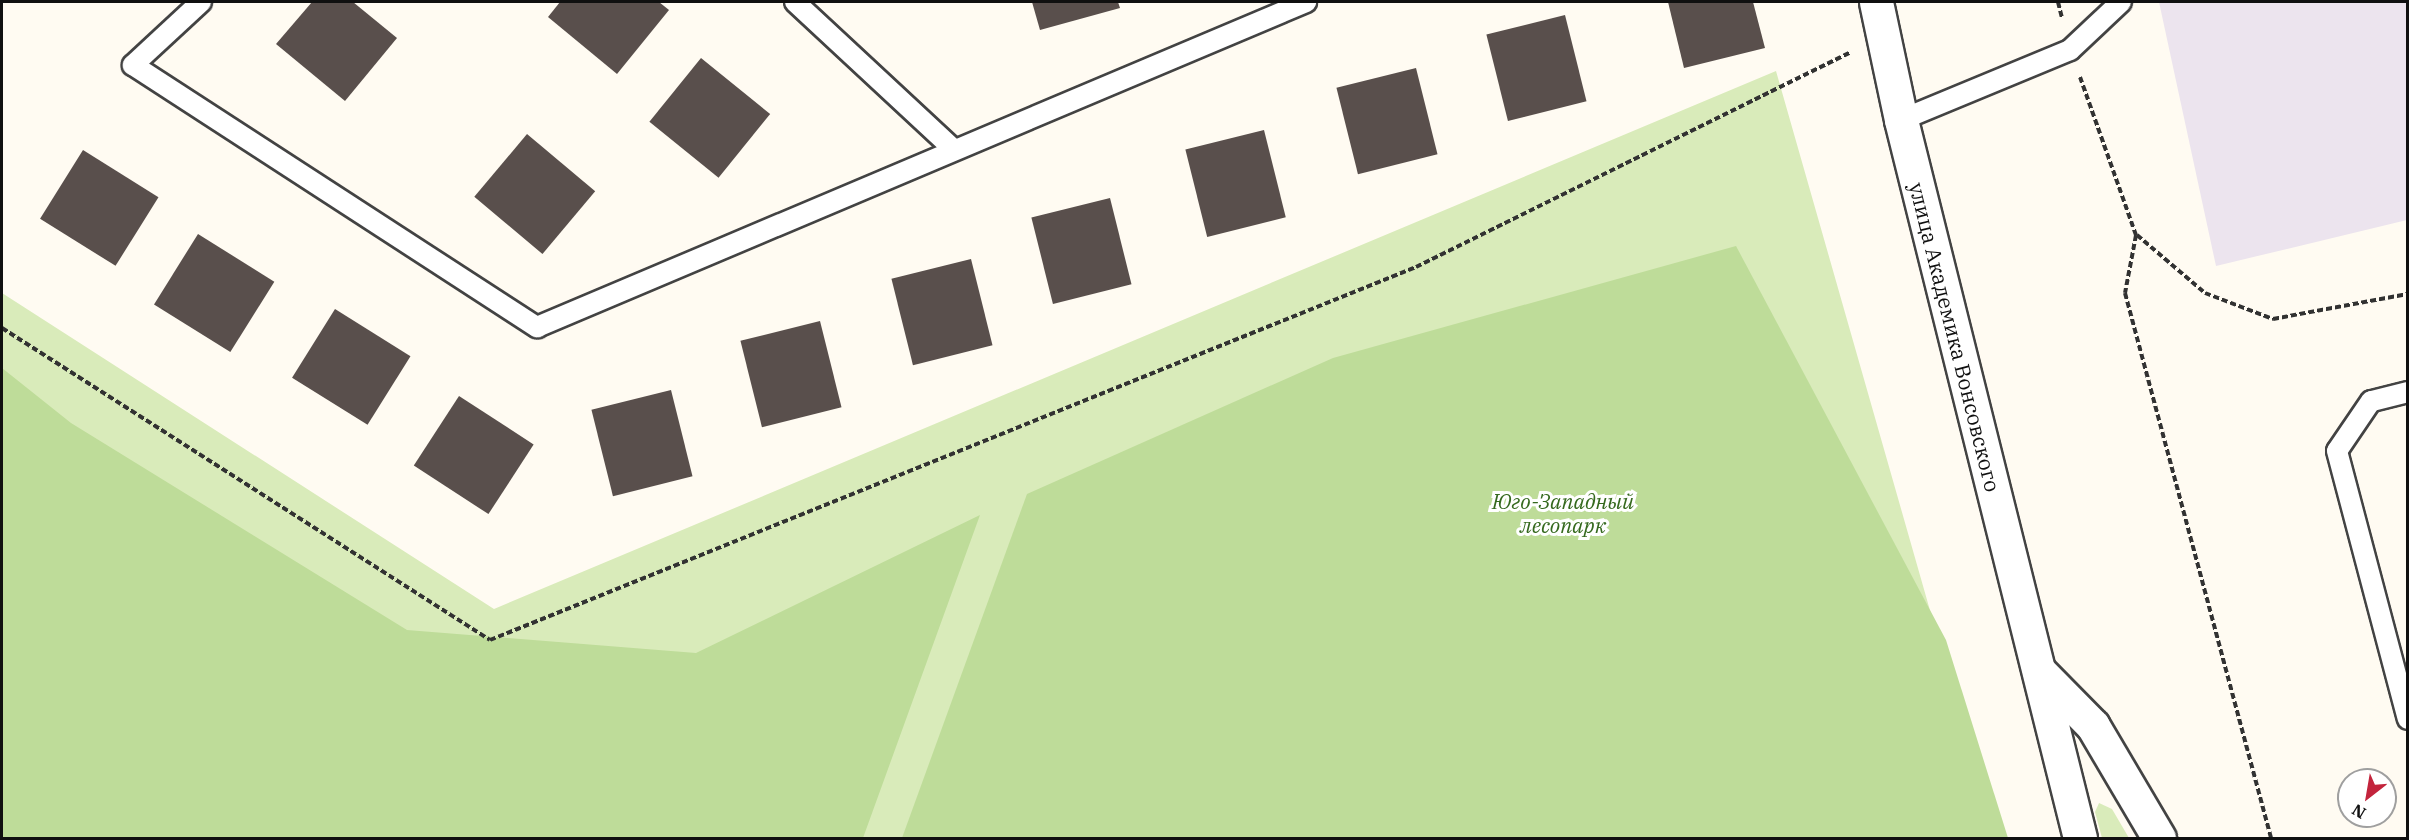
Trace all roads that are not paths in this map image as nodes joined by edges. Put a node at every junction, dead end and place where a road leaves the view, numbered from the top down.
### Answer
1 (201, 2) edge
2 (795, 2) edge
3 (1306, 2) edge
4 (2121, 2) edge
5 (1880, 16) edge
6 (1901, 120) junction
7 (953, 149) junction
8 (2408, 392) edge
9 (2039, 671) junction
10 (2408, 719) edge
11 (2080, 838) edge
12 (2159, 838) edge

1 - 7 lane
2 - 7 lane
3 - 7 lane
4 - 6 lane
5 - 6 street, улица Академика Вонсовского
6 - 9 street, улица Академика Вонсовского
8 - 10 lane
9 - 11 street, улица Академика Вонсовского
9 - 12 street

